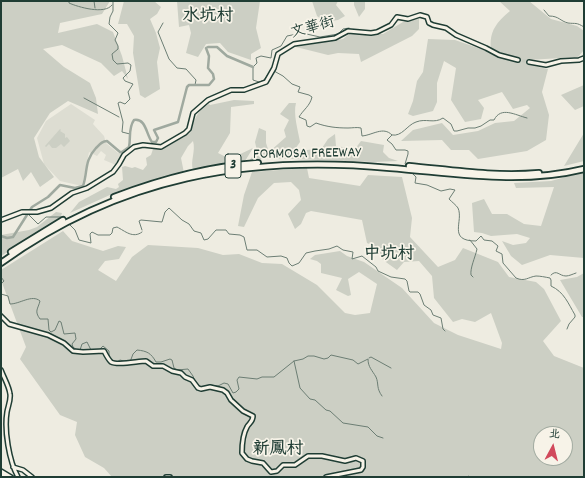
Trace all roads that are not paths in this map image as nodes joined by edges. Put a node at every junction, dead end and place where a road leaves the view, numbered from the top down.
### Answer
1 (584, 58) edge
2 (518, 60) tunnel mouth
3 (529, 62) tunnel mouth
4 (584, 168) edge
5 (78, 214) junction
6 (1, 220) edge
7 (59, 224) junction
8 (1, 259) edge
9 (1, 263) edge
10 (1, 316) edge
11 (1, 370) edge
12 (13, 467) junction
13 (1, 472) edge
14 (6, 477) edge
15 (11, 477) edge
16 (17, 477) edge
17 (32, 477) edge
18 (166, 477) edge
19 (170, 477) edge
20 (326, 477) edge

1 - 3 street
2 - 6 street, 文華街
4 - 5 highway, FORMOSA FREEWAY / 3
4 - 5 highway, FORMOSA FREEWAY / 3
5 - 7 highway, FORMOSA FREEWAY / 3
7 - 8 highway, FORMOSA FREEWAY / 3
7 - 9 highway, FORMOSA FREEWAY / 3
10 - 20 street
11 - 12 street
12 - 16 street
12 - 17 street
13 - 14 street
13 - 15 street
18 - 19 street

